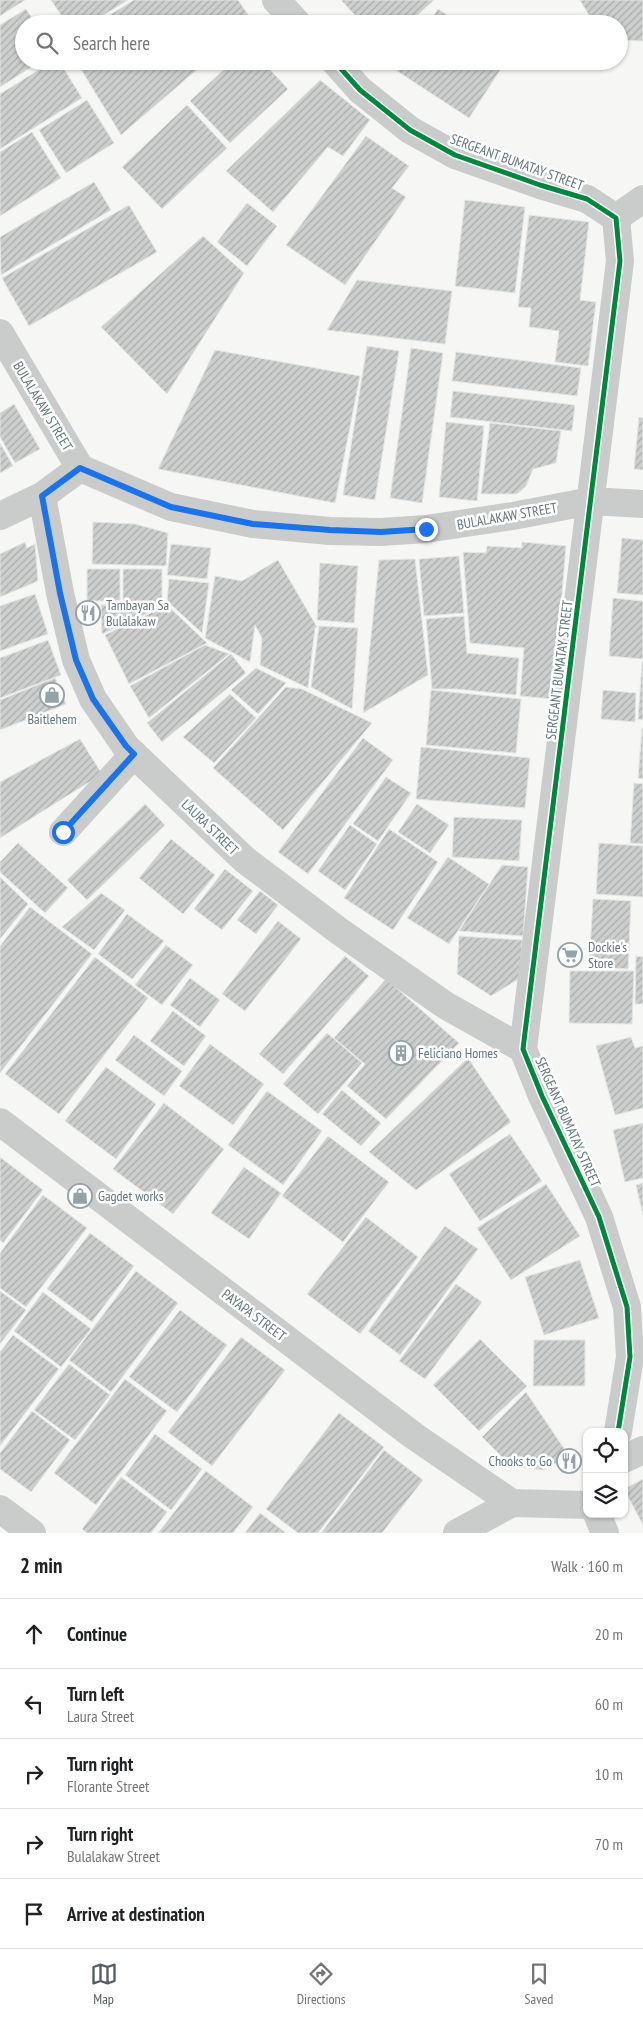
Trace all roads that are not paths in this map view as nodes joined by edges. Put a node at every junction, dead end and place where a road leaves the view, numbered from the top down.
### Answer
1 (276, 0) edge
2 (290, 15) edge
3 (342, 70) edge
4 (643, 199) edge
5 (616, 218) junction
6 (0, 333) edge
7 (80, 468) junction
8 (42, 496) junction
9 (591, 501) junction
10 (643, 504) edge
11 (0, 516) edge
12 (134, 754) junction
13 (63, 832) dead end
14 (523, 1049) junction
15 (0, 1122) edge
16 (619, 1428) edge
17 (643, 1450) edge
18 (628, 1457) edge
19 (512, 1504) junction
20 (583, 1505) edge
21 (0, 1509) edge
22 (599, 1518) edge
23 (32, 1533) edge
24 (457, 1533) edge
25 (606, 1533) edge

1 - 2 street
3 - 5 street, SERGEANT BUMATAY STREET
4 - 5 street
5 - 9 street, SERGEANT BUMATAY STREET
6 - 7 street, BULALAKAW STREET
7 - 8 street
7 - 9 street, BULALAKAW STREET
8 - 11 street
8 - 12 street, LAURA STREET
9 - 10 street, BULALAKAW STREET
9 - 14 street, SERGEANT BUMATAY STREET
12 - 13 street
12 - 14 street, LAURA STREET
14 - 16 street, SERGEANT BUMATAY STREET
15 - 19 street, PAYAPA STREET
17 - 18 street
19 - 20 street
19 - 24 street
21 - 23 street
22 - 25 street

